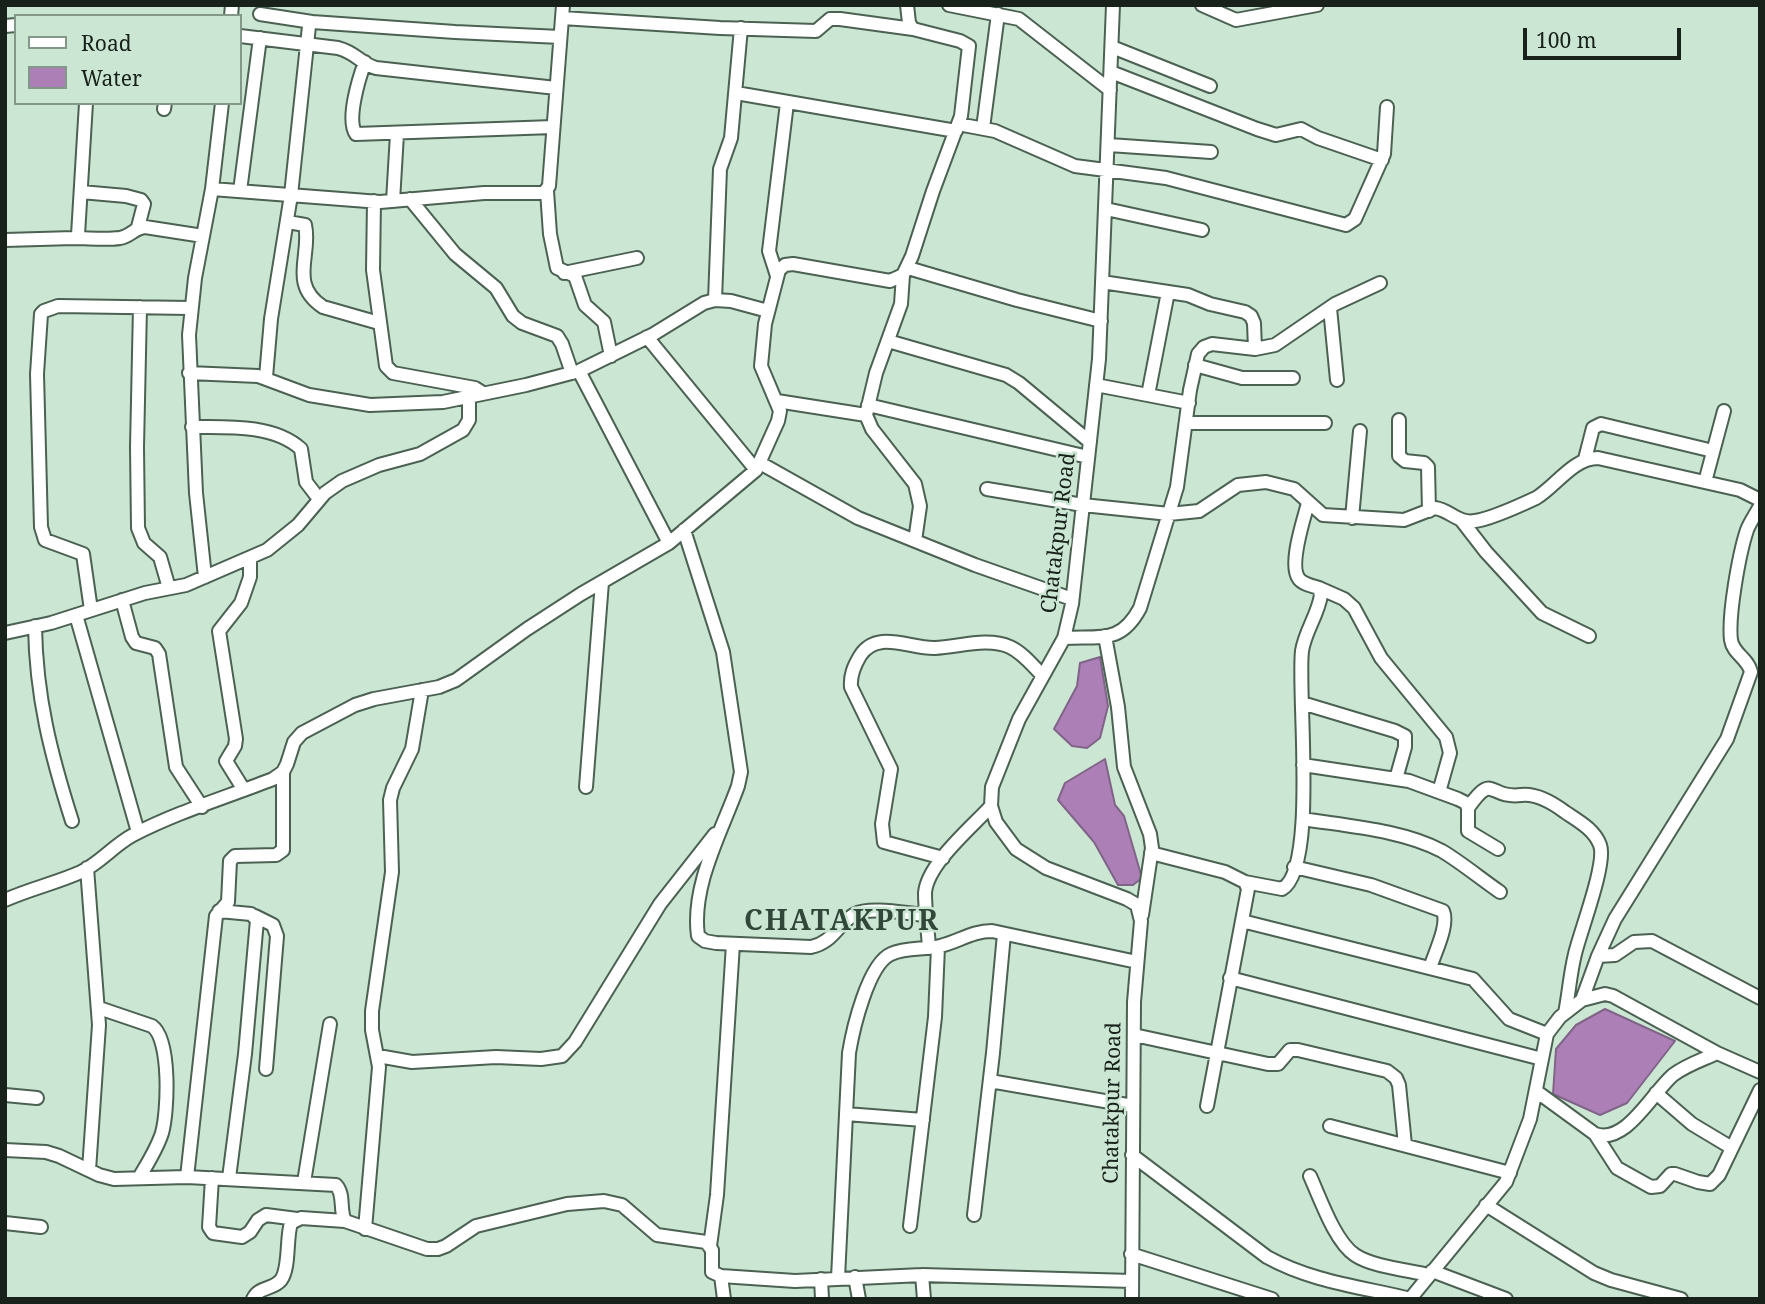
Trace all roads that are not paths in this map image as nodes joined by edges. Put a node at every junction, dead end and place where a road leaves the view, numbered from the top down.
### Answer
1 (907, 5) edge
2 (949, 5) edge
3 (1114, 5) edge
4 (1202, 5) edge
5 (1317, 5) edge
6 (562, 11) edge
7 (260, 14) dead end
8 (998, 14) junction
9 (312, 22) junction
10 (741, 28) junction
11 (913, 29) junction
12 (242, 36) edge
13 (560, 37) junction
14 (260, 38) junction
15 (308, 45) junction
16 (1112, 47) junction
17 (365, 62) junction
18 (1111, 72) junction
19 (1210, 86) dead end
20 (556, 88) junction
21 (1111, 90) junction
22 (736, 93) junction
23 (787, 103) junction
24 (86, 105) edge
25 (222, 105) edge
26 (1387, 107) dead end
27 (553, 127) junction
28 (957, 128) junction
29 (983, 128) junction
30 (397, 134) junction
31 (1109, 145) junction
32 (1211, 152) dead end
33 (1382, 160) junction
34 (1108, 169) junction
35 (212, 189) junction
36 (240, 191) junction
37 (547, 191) junction
38 (81, 192) junction
39 (291, 195) junction
40 (410, 199) junction
41 (374, 201) junction
42 (393, 201) junction
43 (1106, 209) junction
44 (288, 222) junction
45 (138, 228) junction
46 (1202, 230) dead end
47 (203, 236) junction
48 (74, 238) junction
49 (5, 240) edge
50 (637, 258) dead end
51 (905, 272) junction
52 (564, 273) junction
53 (777, 276) junction
54 (1102, 282) junction
55 (1380, 282) dead end
56 (1168, 292) junction
57 (715, 300) junction
58 (140, 307) junction
59 (190, 308) junction
60 (1330, 308) junction
61 (768, 311) junction
62 (1101, 321) junction
63 (379, 323) junction
64 (647, 337) junction
65 (888, 341) junction
66 (1255, 349) junction
67 (611, 356) junction
68 (1195, 365) junction
69 (575, 372) junction
70 (189, 373) junction
71 (266, 377) junction
72 (1293, 378) dead end
73 (1336, 380) dead end
74 (1096, 385) junction
75 (483, 393) junction
76 (1147, 395) junction
77 (469, 396) junction
78 (777, 401) junction
79 (1189, 403) junction
80 (867, 410) junction
81 (1724, 411) dead end
82 (1399, 420) dead end
83 (1187, 423) junction
84 (1325, 423) dead end
85 (192, 427) junction
86 (1360, 431) dead end
87 (1090, 442) junction
88 (1713, 451) junction
89 (1088, 457) junction
90 (1585, 459) junction
91 (758, 467) junction
92 (1705, 482) junction
93 (987, 489) dead end
94 (319, 499) junction
95 (1760, 500) edge
96 (1308, 503) junction
97 (1083, 505) junction
98 (1760, 506) edge
99 (1429, 511) junction
100 (1169, 514) junction
101 (1352, 518) junction
102 (1462, 521) junction
103 (684, 530) junction
104 (915, 541) junction
105 (669, 543) junction
106 (250, 559) junction
107 (205, 577) junction
108 (601, 582) junction
109 (169, 588) junction
110 (1319, 588) junction
111 (1072, 599) junction
112 (122, 600) junction
113 (92, 610) junction
114 (76, 615) junction
115 (36, 626) junction
116 (5, 633) edge
117 (1105, 636) junction
118 (1589, 636) dead end
119 (1065, 638) junction
120 (1043, 676) junction
121 (422, 690) junction
122 (1303, 704) junction
123 (1303, 765) junction
124 (283, 772) junction
125 (1396, 779) junction
126 (586, 788) dead end
127 (244, 790) junction
128 (1439, 792) junction
129 (991, 806) junction
130 (202, 807) junction
131 (1468, 808) junction
132 (1303, 819) junction
133 (72, 821) dead end
134 (724, 823) junction
135 (138, 832) junction
136 (1498, 849) dead end
137 (1151, 853) junction
138 (943, 858) junction
139 (1294, 867) junction
140 (87, 868) junction
141 (1245, 882) junction
142 (1500, 892) dead end
143 (5, 900) edge
144 (219, 911) junction
145 (927, 915) junction
146 (255, 916) junction
147 (1141, 921) junction
148 (1242, 921) junction
149 (1004, 934) junction
150 (733, 944) junction
151 (934, 947) junction
152 (1598, 956) junction
153 (1137, 962) junction
154 (1430, 968) junction
155 (1230, 978) junction
156 (1760, 999) edge
157 (1582, 1000) junction
158 (99, 1008) junction
159 (1564, 1013) junction
160 (330, 1024) dead end
161 (1547, 1034) junction
162 (1134, 1035) junction
163 (1217, 1053) junction
164 (1717, 1053) junction
165 (378, 1056) junction
166 (1542, 1059) junction
167 (267, 1069) dead end
168 (1760, 1072) edge
169 (989, 1082) junction
170 (1760, 1090) edge
171 (1536, 1091) junction
172 (1656, 1093) junction
173 (5, 1095) edge
174 (37, 1098) dead end
175 (1133, 1106) junction
176 (1207, 1106) dead end
177 (846, 1114) junction
178 (923, 1120) junction
179 (1330, 1126) dead end
180 (1595, 1134) junction
181 (1405, 1145) junction
182 (1732, 1149) junction
183 (5, 1150) edge
184 (1132, 1155) junction
185 (89, 1170) junction
186 (1510, 1173) junction
187 (1310, 1176) dead end
188 (187, 1177) junction
189 (139, 1178) junction
190 (212, 1178) junction
191 (229, 1178) junction
192 (304, 1182) junction
193 (1486, 1205) junction
194 (974, 1215) dead end
195 (297, 1219) junction
196 (345, 1221) junction
197 (5, 1223) edge
198 (910, 1226) dead end
199 (41, 1227) dead end
200 (365, 1229) junction
201 (710, 1246) junction
202 (1131, 1254) junction
203 (1431, 1273) junction
204 (922, 1275) junction
205 (721, 1276) junction
206 (855, 1277) junction
207 (838, 1278) junction
208 (821, 1279) junction
209 (1132, 1281) junction
210 (253, 1299) edge
211 (724, 1299) edge
212 (822, 1299) edge
213 (859, 1299) edge
214 (924, 1299) edge
215 (1132, 1299) edge
216 (1272, 1299) edge
217 (1410, 1299) edge
218 (1506, 1299) edge
219 (1681, 1299) edge

1 - 11 street
2 - 8 street
3 - 16 street, Chatakpur Road
4 - 5 street
6 - 10 street
6 - 13 street
7 - 9 street
8 - 21 street
8 - 29 street
9 - 13 street
9 - 15 street
10 - 11 street
10 - 22 street
11 - 28 street
12 - 14 street
13 - 20 street
14 - 15 street
14 - 36 street
15 - 17 street
15 - 39 street
16 - 18 street, Chatakpur Road
16 - 19 street
17 - 20 street
17 - 30 street
18 - 21 street, Chatakpur Road
18 - 33 street
20 - 27 street
21 - 31 street, Chatakpur Road
22 - 23 street
22 - 57 street
23 - 28 street
23 - 53 street
24 - 38 street
25 - 35 street
26 - 33 street
27 - 30 street
27 - 37 street
28 - 29 street
28 - 51 street
29 - 34 street
30 - 42 street
31 - 32 street
31 - 34 street, Chatakpur Road
33 - 34 street
34 - 43 street, Chatakpur Road
35 - 36 street
35 - 47 street
36 - 39 street
37 - 40 street
37 - 52 street
38 - 45 street
38 - 48 street
39 - 41 street
39 - 44 street
40 - 42 street
40 - 69 street
41 - 42 street
41 - 63 street
43 - 46 street
43 - 54 street, Chatakpur Road
44 - 63 street
44 - 71 street
45 - 47 street
45 - 48 street
47 - 59 street
48 - 49 street
50 - 52 street
51 - 53 street
51 - 62 street
51 - 65 street
52 - 67 street
53 - 61 street
54 - 56 street
54 - 62 street, Chatakpur Road
55 - 60 street
56 - 66 street
56 - 76 street
57 - 61 street
57 - 64 street
58 - 59 street
58 - 109 street
58 - 113 street
59 - 70 street
60 - 66 street
60 - 73 street
61 - 78 street
62 - 74 street, Chatakpur Road
63 - 75 street
64 - 67 street
64 - 91 street
65 - 80 street
65 - 87 street
66 - 68 street
67 - 69 street
68 - 72 street
68 - 79 street
69 - 75 street
69 - 105 street
70 - 71 street
70 - 85 street
71 - 77 street
74 - 76 street
74 - 87 street, Chatakpur Road
75 - 77 street
76 - 79 street
77 - 94 street
78 - 80 street
78 - 91 street
79 - 83 street
80 - 89 street
80 - 104 street
81 - 88 street
82 - 99 street
83 - 84 street
83 - 100 street
85 - 94 street
85 - 107 street
86 - 101 street
87 - 89 street, Chatakpur Road
88 - 90 street
88 - 92 street
89 - 97 street, Chatakpur Road
90 - 92 street
90 - 102 street
91 - 103 street
91 - 104 street
92 - 95 street
93 - 97 street
94 - 106 street
96 - 100 street
96 - 101 street
96 - 110 street
97 - 100 street
97 - 111 street, Chatakpur Road
98 - 152 street
99 - 101 street
99 - 102 street
100 - 117 street
102 - 118 street
103 - 105 street
103 - 134 street
104 - 111 street
105 - 108 street
106 - 107 street
106 - 127 street
107 - 109 street
108 - 121 street
108 - 126 street
109 - 112 street
110 - 122 street
110 - 128 street
111 - 119 street, Chatakpur Road
112 - 113 street
112 - 130 street
113 - 114 street
114 - 115 street
114 - 135 street
115 - 116 street
115 - 133 street
117 - 119 street
117 - 137 street, Chatakpur Road
119 - 120 street, Chatakpur Road
120 - 129 street, Chatakpur Road
120 - 138 street
121 - 124 street
121 - 165 street
122 - 123 street
122 - 125 street
123 - 125 street
123 - 132 street
124 - 127 street
124 - 144 street
125 - 128 street
127 - 130 street
128 - 131 street
129 - 138 street
129 - 147 street
130 - 135 street
131 - 136 street
131 - 159 street
132 - 139 street
132 - 142 street
134 - 150 street
134 - 165 street
135 - 140 street
137 - 141 street
137 - 147 street, Chatakpur Road
138 - 145 street
139 - 141 street
139 - 154 street
140 - 143 street
140 - 158 street
141 - 148 street
144 - 146 street
144 - 188 street
145 - 150 street
145 - 151 street
146 - 167 street
146 - 191 street
147 - 153 street, Chatakpur Road
148 - 154 street
148 - 155 street
149 - 151 street
149 - 153 street
149 - 169 street
150 - 201 street
151 - 177 street
151 - 178 street
152 - 156 street
152 - 157 street
153 - 162 street, Chatakpur Road
154 - 161 street
155 - 163 street
155 - 166 street
157 - 159 street
157 - 164 street
158 - 185 street
158 - 189 street
159 - 161 street
160 - 192 street
161 - 166 street
162 - 163 street
162 - 175 street, Chatakpur Road
163 - 176 street
163 - 181 street
164 - 168 street
164 - 172 street
165 - 200 street
166 - 171 street
169 - 175 street
169 - 194 street
170 - 182 street
171 - 180 street
171 - 186 street
172 - 180 street
172 - 182 street
173 - 174 street
175 - 184 street, Chatakpur Road
177 - 178 street
177 - 207 street
178 - 198 street
179 - 181 street
180 - 182 street
181 - 186 street
183 - 185 street
184 - 202 street, Chatakpur Road
184 - 217 street
185 - 189 street
186 - 193 street
187 - 203 street
188 - 189 street
188 - 190 street
190 - 191 street
190 - 195 street
191 - 192 street
192 - 196 street
193 - 203 street
193 - 219 street
195 - 196 street
195 - 210 street
196 - 200 street
197 - 199 street
200 - 201 street
201 - 205 street
202 - 209 street, Chatakpur Road
202 - 216 street
203 - 217 street
203 - 218 street
204 - 206 street
204 - 209 street
204 - 214 street
205 - 208 street
205 - 211 street
206 - 207 street
206 - 213 street
207 - 208 street
208 - 212 street
209 - 215 street, Chatakpur Road

